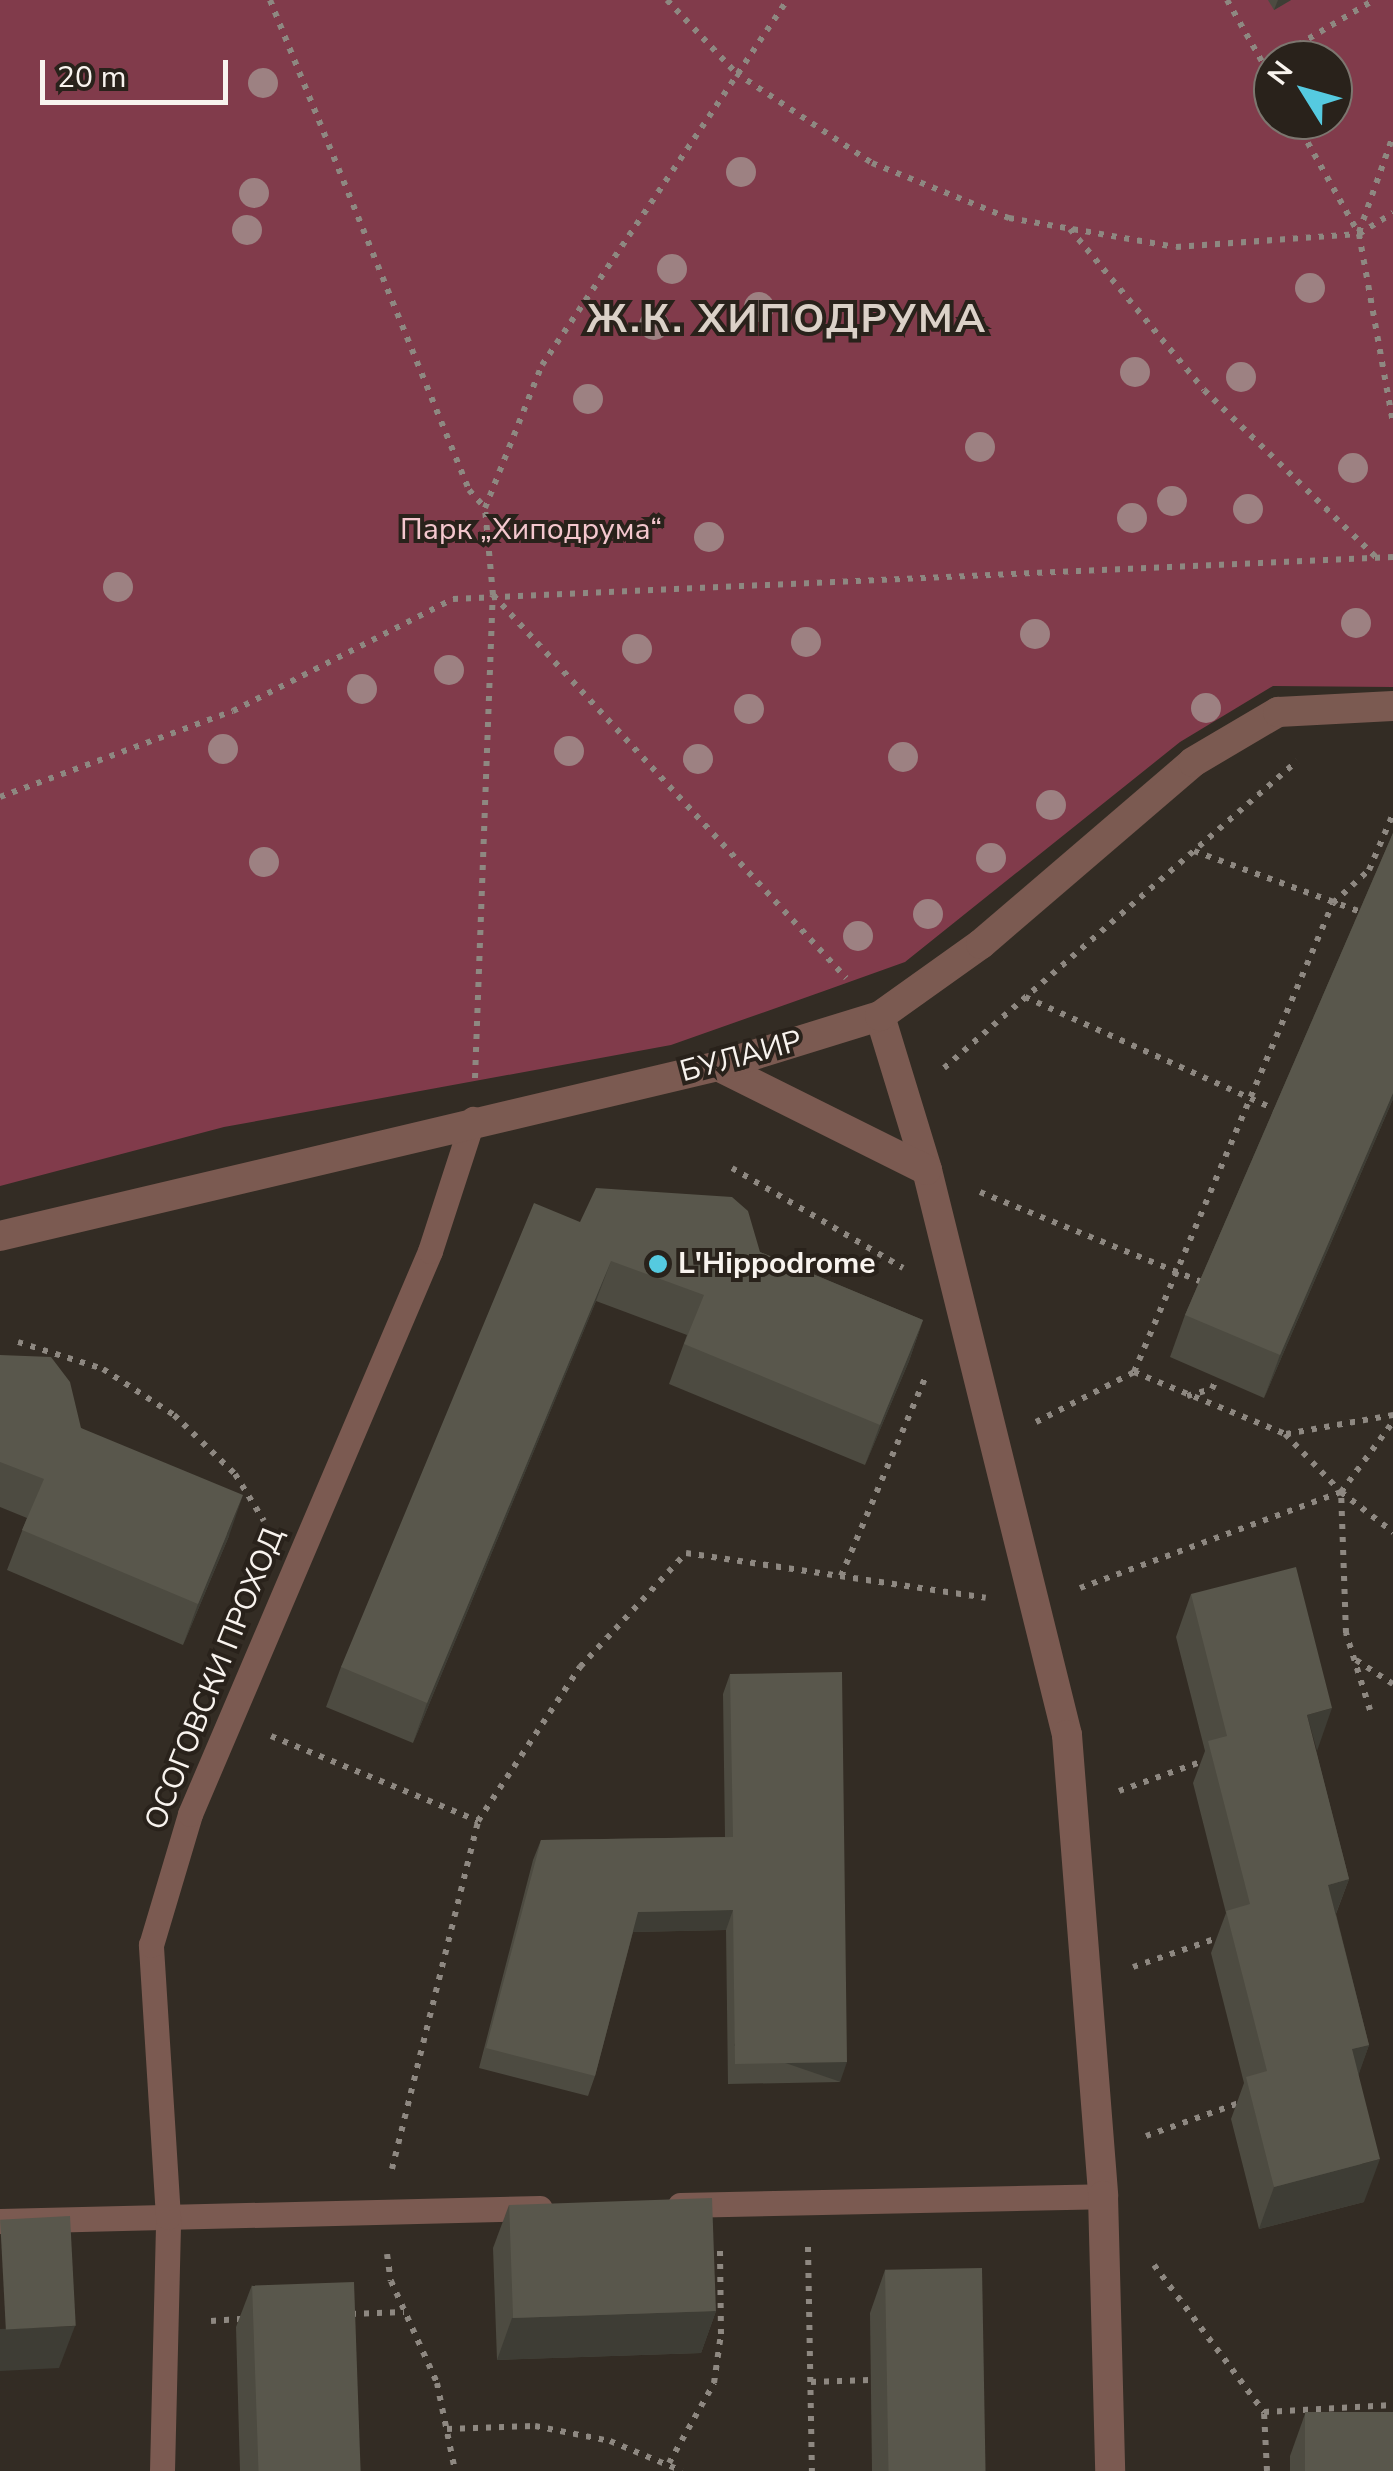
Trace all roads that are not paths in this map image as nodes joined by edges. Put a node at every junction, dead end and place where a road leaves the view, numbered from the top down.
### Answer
1 (1393, 706) edge
2 (880, 1016) junction
3 (718, 1066) junction
4 (474, 1119) junction
5 (927, 1170) junction
6 (0, 1236) edge
7 (1102, 2196) junction
8 (660, 2206) edge
9 (560, 2208) edge
10 (168, 2217) junction
11 (0, 2221) edge
12 (162, 2471) edge
13 (1110, 2471) edge

1 - 2 street, БУЛАИР
2 - 3 street, БУЛАИР
2 - 5 street
3 - 4 street, БУЛАИР
3 - 5 street
4 - 6 street, БУЛАИР
4 - 10 lane, ОСОГОВСКИ ПРОХОД
5 - 7 street
7 - 8 lane
7 - 13 street
9 - 10 lane
10 - 11 lane
10 - 12 lane, ОСОГОВСКИ ПРОХОД

